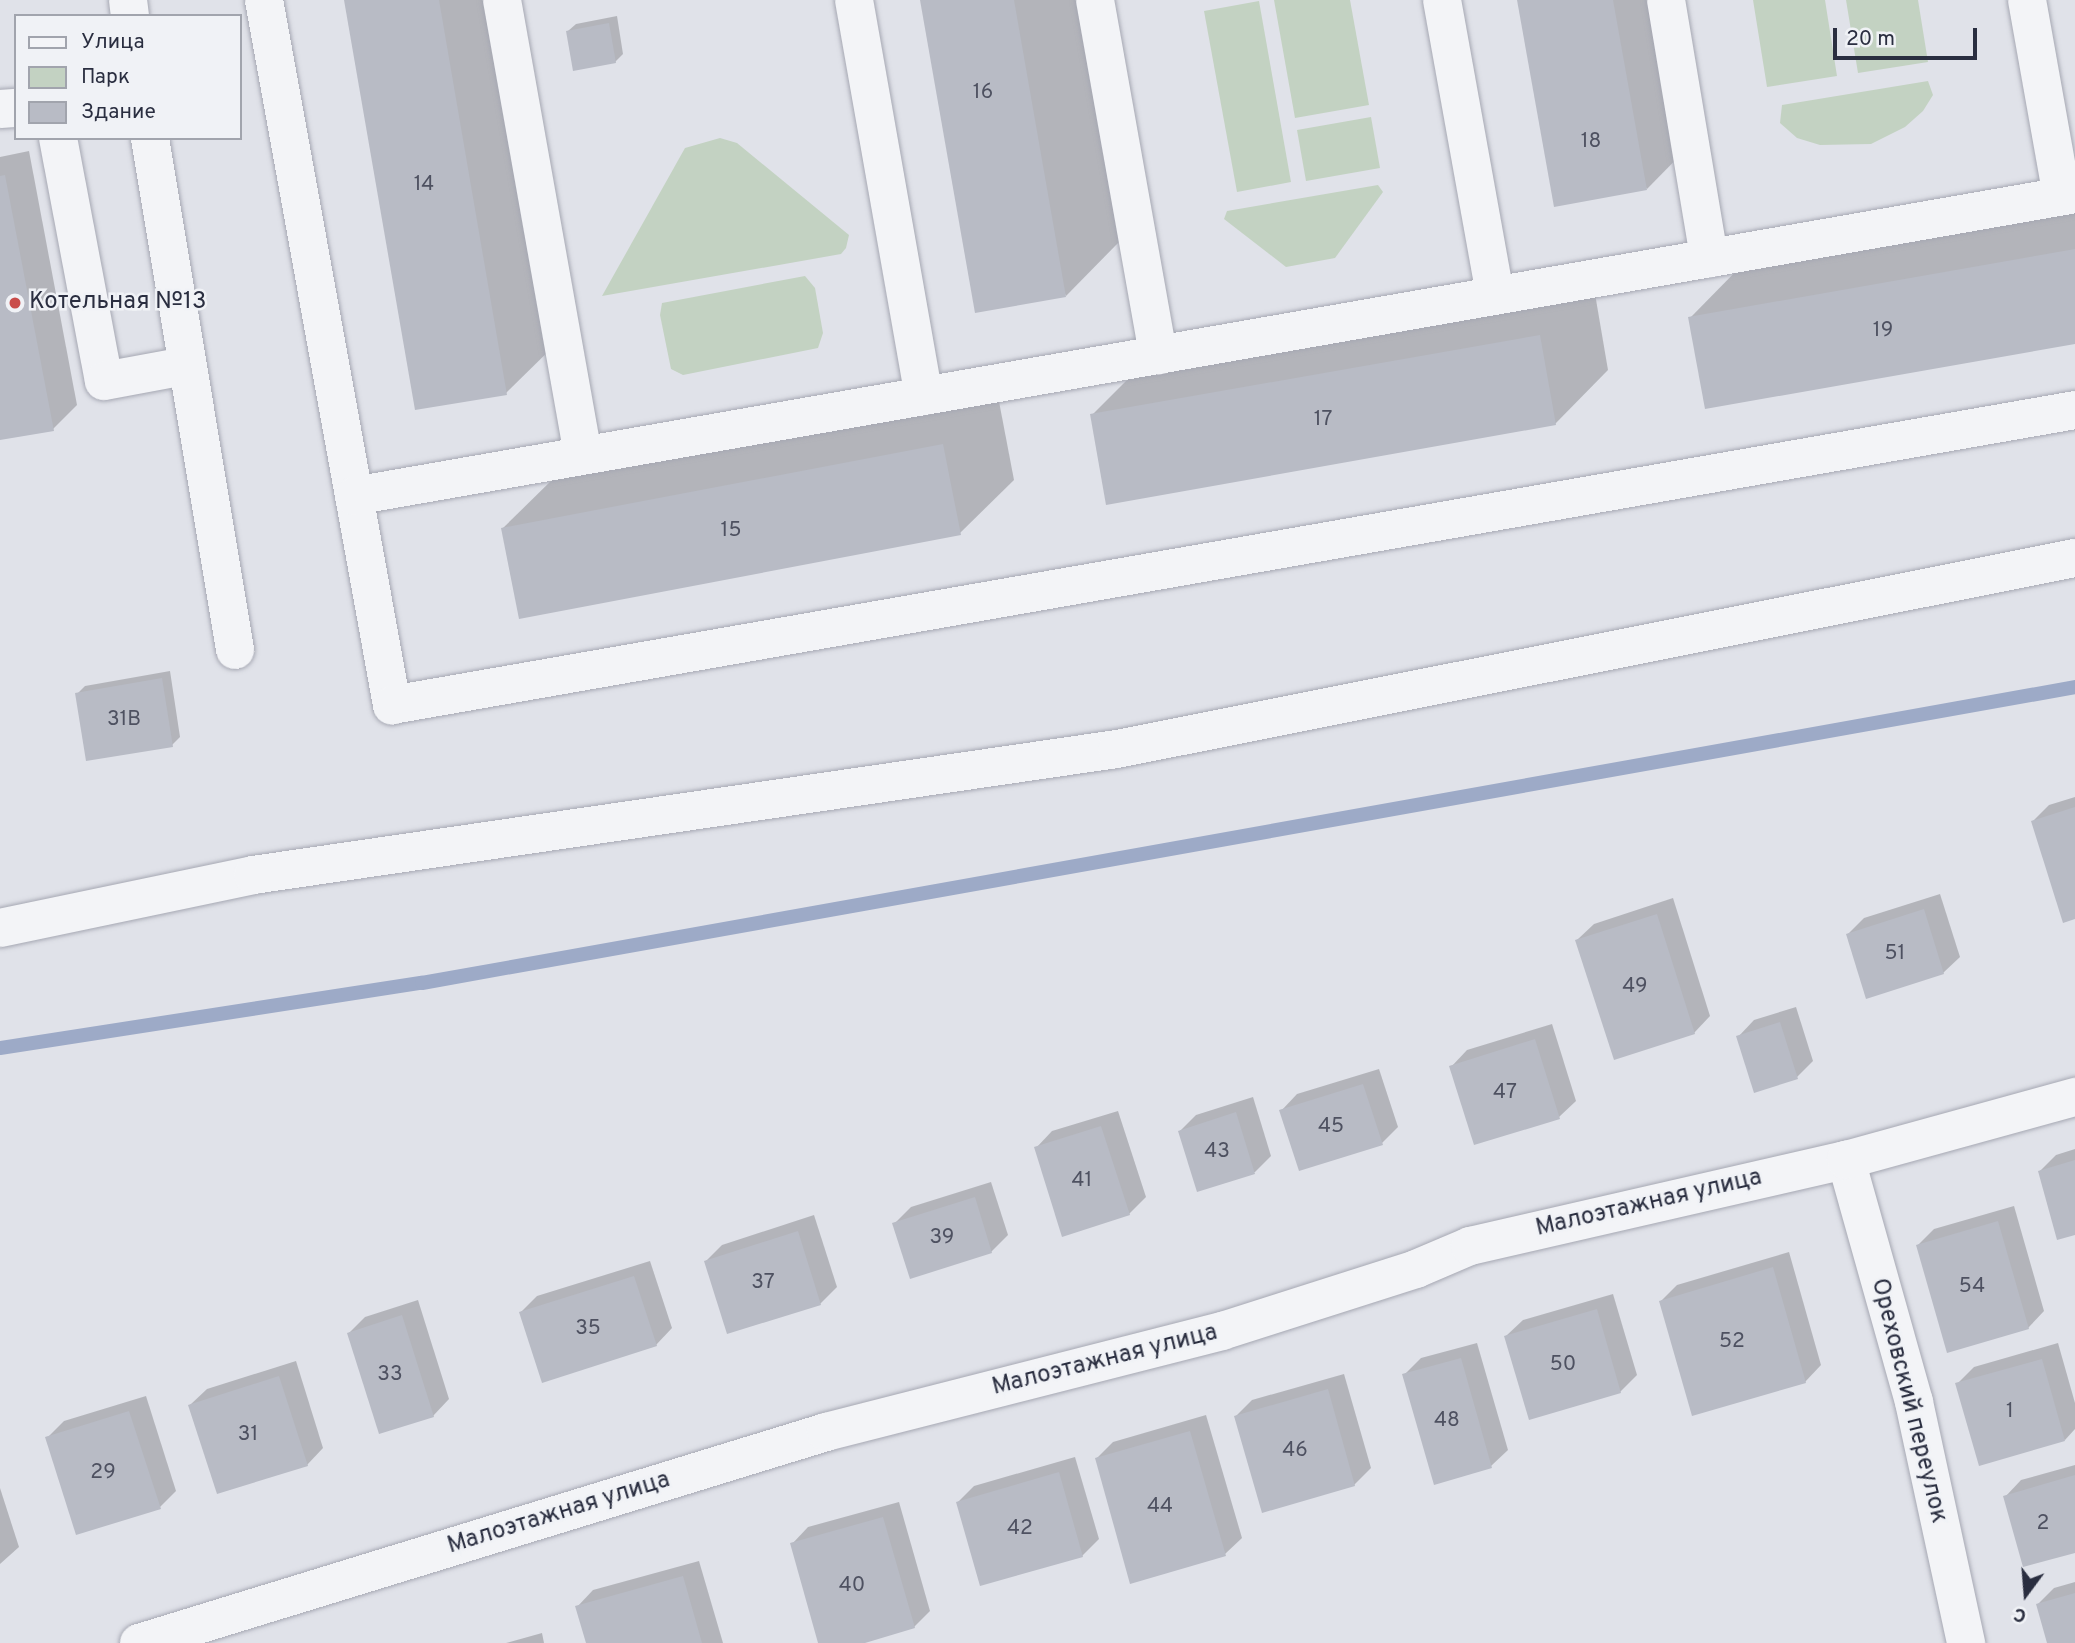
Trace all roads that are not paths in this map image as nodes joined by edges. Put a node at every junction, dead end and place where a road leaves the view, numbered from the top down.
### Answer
1 (264, 0) edge
2 (502, 0) edge
3 (854, 0) edge
4 (1096, 0) edge
5 (1443, 0) edge
6 (1666, 0) edge
7 (2027, 0) edge
8 (58, 140) edge
9 (149, 140) edge
10 (2068, 195) edge
11 (1709, 258) junction
12 (1495, 295) junction
13 (1158, 355) junction
14 (185, 366) junction
15 (924, 396) junction
16 (2075, 410) edge
17 (583, 455) junction
18 (355, 496) junction
19 (2075, 558) edge
20 (235, 650) dead end
21 (0, 928) edge
22 (2075, 1097) edge
23 (1846, 1160) junction
24 (139, 1643) edge
25 (1966, 1643) edge

1 - 18 street
2 - 17 street
3 - 15 street
4 - 13 street
5 - 12 street
6 - 11 street
7 - 10 street
8 - 14 street
9 - 14 street
10 - 11 street
11 - 12 street
12 - 13 street
13 - 15 street
14 - 20 street
15 - 17 street
16 - 18 street
17 - 18 street
19 - 21 street
22 - 23 street, Малоэтажная улица
23 - 24 street, Малоэтажная улица
23 - 25 street, Ореховский переулок

